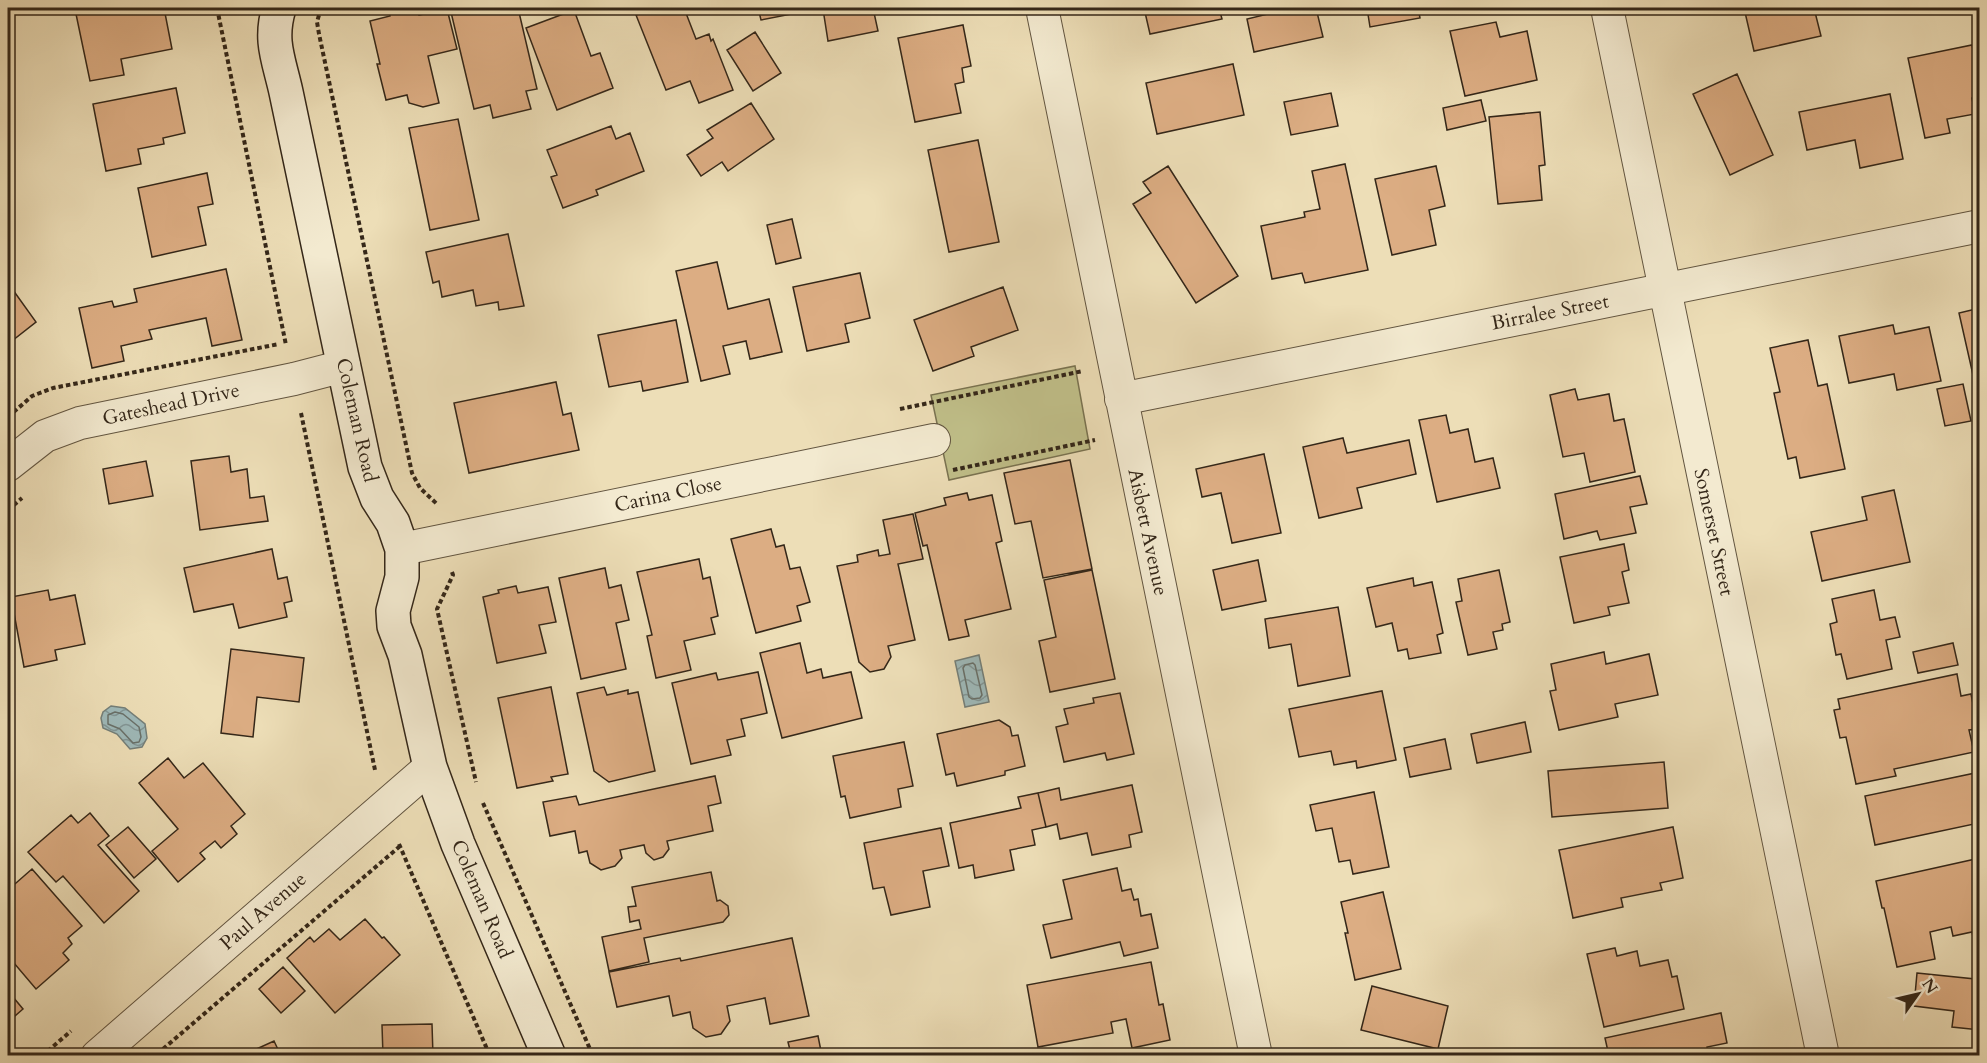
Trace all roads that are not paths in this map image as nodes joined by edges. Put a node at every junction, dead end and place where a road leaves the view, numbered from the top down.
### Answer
1 (279, 8) edge
2 (1042, 8) edge
3 (1607, 8) edge
4 (1980, 226) edge
5 (1664, 289) junction
6 (344, 366) junction
7 (1121, 399) junction
8 (934, 440) dead end
9 (8, 465) edge
10 (402, 549) junction
11 (430, 768) junction
12 (97, 1056) edge
13 (549, 1056) edge
14 (1256, 1056) edge
15 (1823, 1056) edge

1 - 6 street, Coleman Road
2 - 7 street, Aisbett Avenue
3 - 5 street, Somerset Street
4 - 5 street, Birralee Street
5 - 7 street, Birralee Street
5 - 15 street, Somerset Street
6 - 9 street, Gateshead Drive
6 - 10 street, Coleman Road
7 - 14 street, Aisbett Avenue
8 - 10 street, Carina Close
10 - 11 street, Coleman Road
11 - 12 street, Paul Avenue
11 - 13 street, Coleman Road

